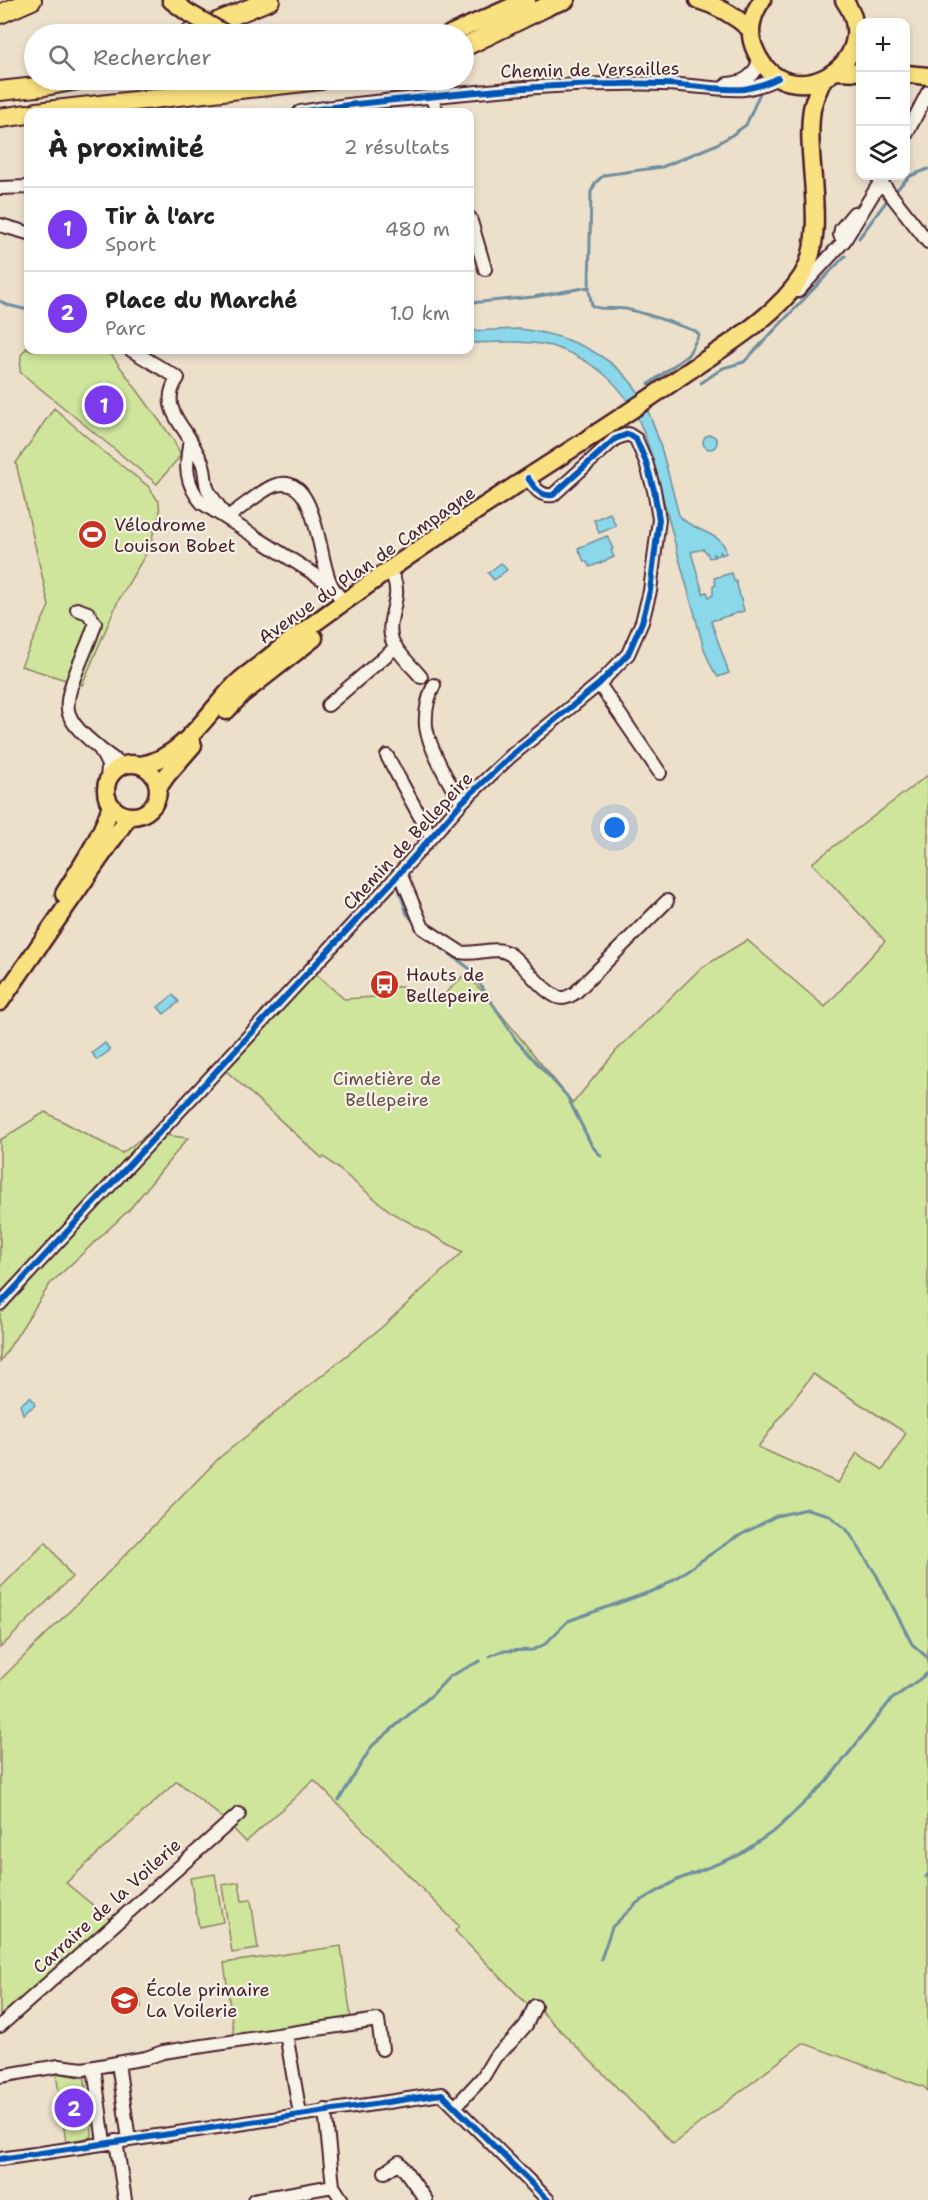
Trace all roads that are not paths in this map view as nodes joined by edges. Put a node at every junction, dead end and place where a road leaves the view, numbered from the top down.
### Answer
1 (32, 0) edge
2 (171, 0) edge
3 (270, 0) edge
4 (527, 0) edge
5 (566, 0) edge
6 (698, 0) edge
7 (762, 0) edge
8 (849, 3) edge
9 (546, 7) junction
10 (0, 15) edge
11 (208, 24) edge
12 (212, 24) edge
13 (473, 24) edge
14 (750, 29) junction
15 (856, 32) edge
16 (474, 36) edge
17 (474, 42) edge
18 (856, 43) edge
19 (759, 60) junction
20 (856, 72) edge
21 (910, 74) edge
22 (830, 75) junction
23 (928, 76) edge
24 (786, 80) junction
25 (702, 87) junction
26 (24, 88) edge
27 (232, 90) edge
28 (0, 91) edge
29 (928, 92) edge
30 (431, 96) junction
31 (72, 108) edge
32 (333, 108) edge
33 (436, 108) edge
34 (24, 115) edge
35 (0, 118) edge
36 (910, 127) edge
37 (811, 133) junction
38 (882, 180) edge
39 (884, 180) edge
40 (24, 187) edge
41 (0, 188) edge
42 (0, 225) edge
43 (24, 232) edge
44 (474, 232) edge
45 (928, 243) edge
46 (485, 269) dead end
47 (764, 317) junction
48 (138, 354) edge
49 (190, 441) junction
50 (530, 481) junction
51 (226, 518) junction
52 (394, 579) junction
53 (330, 584) junction
54 (345, 603) junction
55 (77, 609) dead end
56 (396, 647) junction
57 (421, 677) dead end
58 (599, 684) junction
59 (434, 685) dead end
60 (328, 705) dead end
61 (100, 750) junction
62 (387, 756) dead end
63 (122, 765) junction
64 (141, 765) junction
65 (660, 773) dead end
66 (107, 782) junction
67 (158, 788) junction
68 (462, 802) junction
69 (111, 805) junction
70 (129, 816) junction
71 (431, 837) junction
72 (400, 873) junction
73 (667, 901) dead end
74 (0, 985) edge
75 (0, 1002) edge
76 (0, 1304) edge
77 (239, 1814) dead end
78 (535, 2006) dead end
79 (0, 2026) edge
80 (286, 2034) junction
81 (382, 2049) dead end
82 (118, 2063) junction
83 (94, 2067) junction
84 (0, 2076) edge
85 (455, 2107) junction
86 (325, 2110) junction
87 (300, 2114) junction
88 (129, 2140) junction
89 (110, 2142) junction
90 (0, 2159) edge
91 (385, 2172) dead end
92 (333, 2186) junction
93 (544, 2199) edge
94 (125, 2200) edge
95 (254, 2200) edge
96 (342, 2200) edge
97 (426, 2200) edge

1 - 10 highway
2 - 11 main road, bridge
3 - 12 highway
4 - 13 main road
5 - 9 main road
6 - 14 main road
7 - 14 main road
8 - 15 main road
9 - 16 main road
9 - 17 highway
14 - 19 main road
18 - 22 main road, Avenue du Plan de Campagne
19 - 24 main road
19 - 25 street, Chemin de Versailles
20 - 22 main road
21 - 23 main road
22 - 24 main road
22 - 37 main road, Avenue du Plan de Campagne
24 - 25 street, Chemin de Versailles
24 - 37 main road, Avenue du Plan de Campagne
25 - 30 street, Chemin de Versailles
26 - 28 highway
27 - 31 highway
29 - 36 street
30 - 32 street, Chemin de Versailles
30 - 33 street
34 - 35 highway
37 - 47 main road, Avenue du Plan de Campagne
38 - 47 street
39 - 45 street
40 - 41 street
42 - 43 street
44 - 46 street
47 - 50 main road, Avenue du Plan de Campagne
48 - 49 street
49 - 51 street
49 - 51 street
50 - 52 main road, Avenue du Plan de Campagne
50 - 54 main road, Avenue du Plan de Campagne
50 - 58 street, Chemin de Bellepeire
51 - 53 street
51 - 53 street
52 - 56 street
52 - 67 main road, Avenue du Plan de Campagne
53 - 54 street
54 - 64 main road, Avenue du Plan de Campagne
55 - 61 street
56 - 57 street
56 - 60 street
58 - 65 street
58 - 68 street, Chemin de Bellepeire
59 - 68 street
61 - 63 street
61 - 66 street
62 - 71 street
63 - 64 main road
63 - 66 main road
64 - 67 main road
66 - 69 main road
67 - 70 main road
68 - 71 street, Chemin de Bellepeire
69 - 70 main road
69 - 74 main road
70 - 75 main road
71 - 72 street, Chemin de Bellepeire
72 - 73 street
72 - 76 street, Chemin de Bellepeire
77 - 79 street, Carraire de la Voilerie
78 - 85 street
80 - 81 street
80 - 82 street
80 - 87 street
82 - 83 street
82 - 88 street
83 - 84 street
83 - 89 street
85 - 86 street
85 - 93 street
86 - 87 street
86 - 92 street
87 - 88 street
88 - 89 street
89 - 90 street
89 - 94 street
91 - 97 street
92 - 95 street
92 - 96 street

